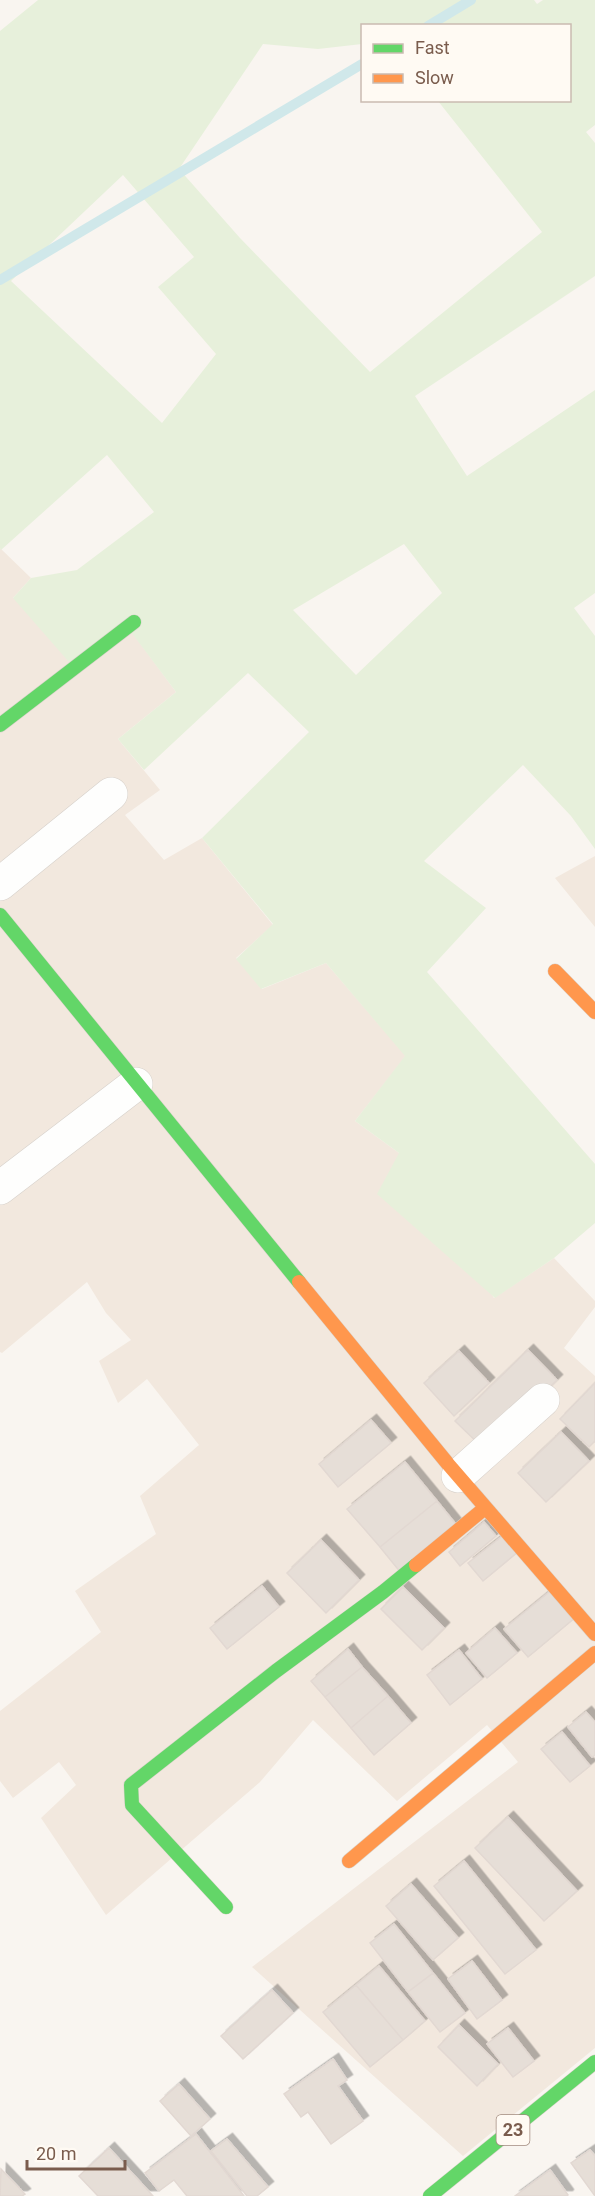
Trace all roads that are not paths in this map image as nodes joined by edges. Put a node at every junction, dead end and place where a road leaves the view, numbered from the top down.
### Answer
1 (134, 622) dead end
2 (0, 725) edge
3 (111, 794) dead end
4 (0, 884) edge
5 (0, 915) edge
6 (555, 971) dead end
7 (595, 1012) edge
8 (136, 1084) junction
9 (0, 1188) edge
10 (543, 1400) dead end
11 (458, 1476) junction
12 (485, 1508) junction
13 (595, 1634) edge
14 (595, 1653) edge
15 (349, 1861) dead end
16 (225, 1907) dead end
17 (595, 2062) edge
18 (430, 2196) edge

1 - 2 main road
3 - 4 street
5 - 8 main road
6 - 7 main road
8 - 9 street
8 - 11 main road
10 - 11 street
11 - 12 main road
12 - 13 main road
12 - 16 main road
14 - 15 main road
17 - 18 main road, 23

